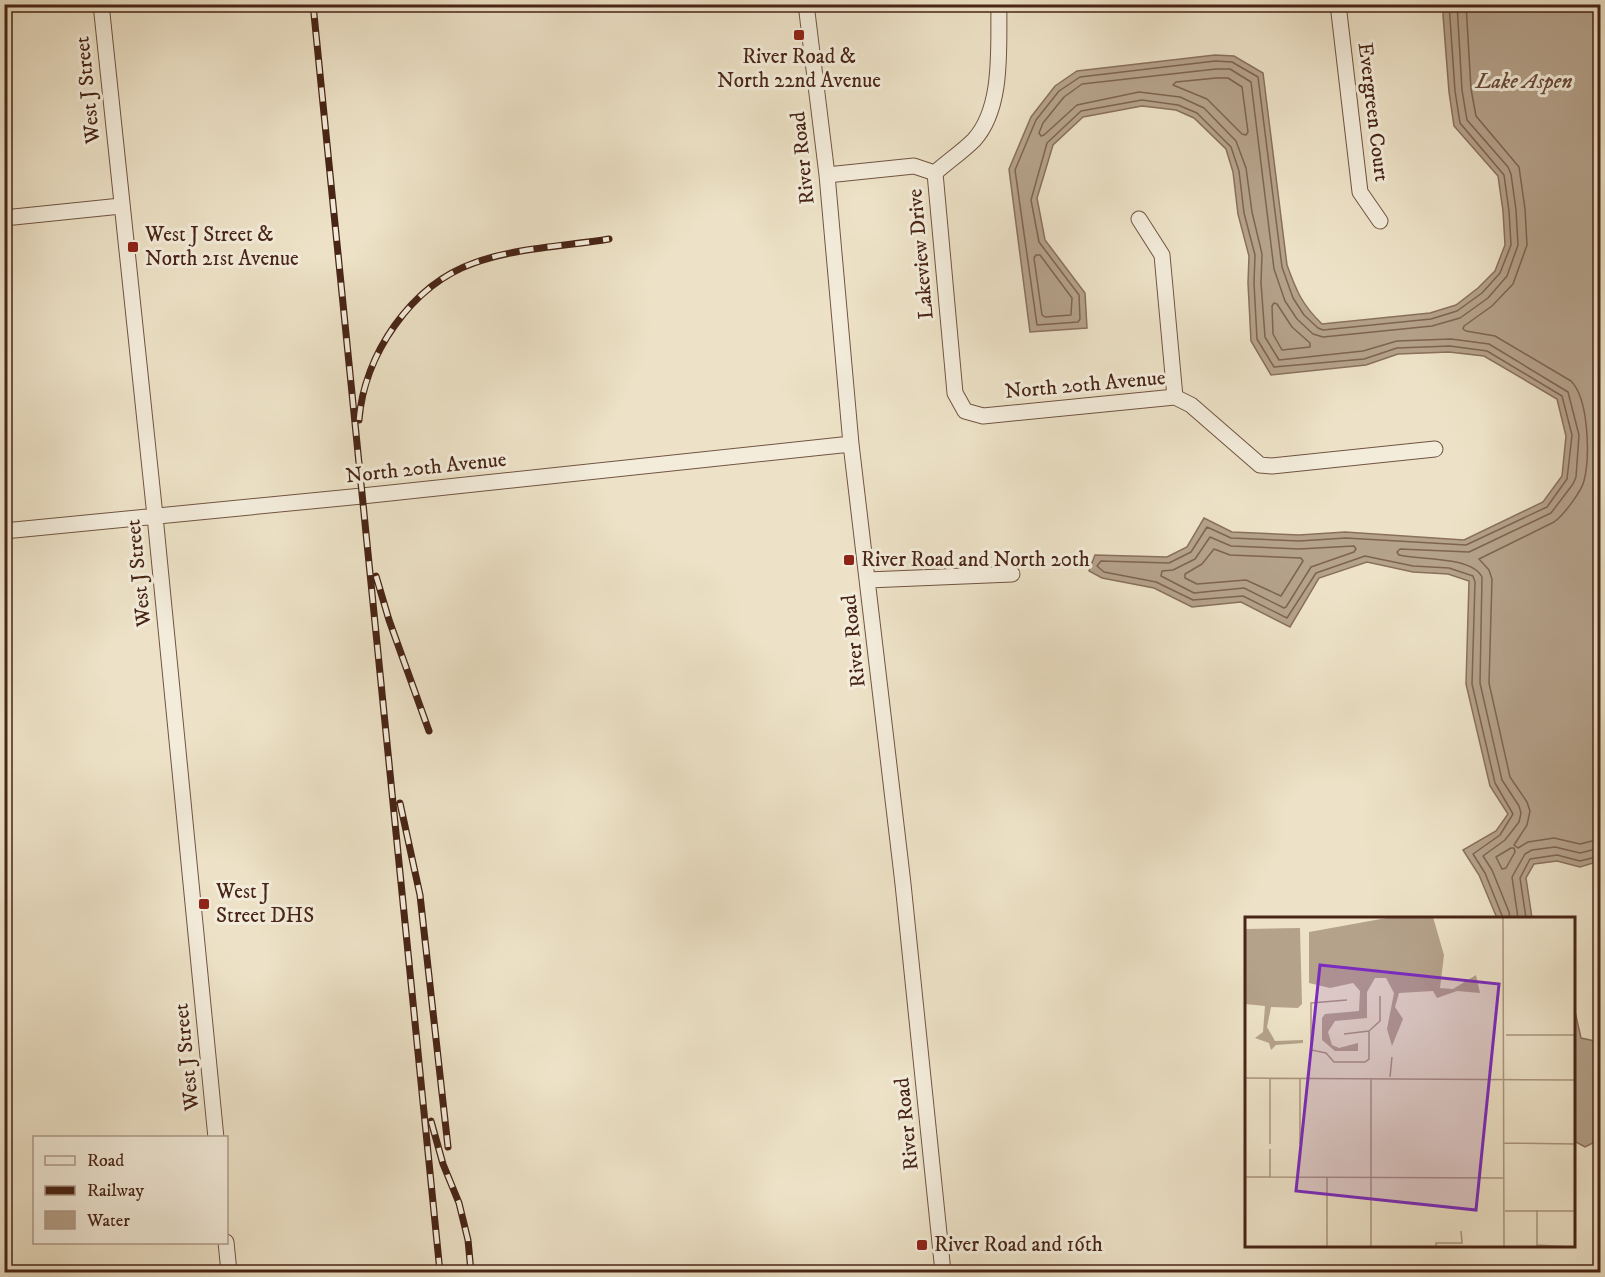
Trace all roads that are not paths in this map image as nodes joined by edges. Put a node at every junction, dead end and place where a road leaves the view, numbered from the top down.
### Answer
1 (101, 4) edge
2 (806, 4) edge
3 (999, 4) edge
4 (1338, 4) edge
5 (934, 173) junction
6 (826, 175) junction
7 (121, 206) junction
8 (4, 218) edge
9 (1138, 219) dead end
10 (1380, 221) dead end
11 (1175, 397) junction
12 (965, 411) joint
13 (851, 444) junction
14 (1435, 449) dead end
15 (155, 516) junction
16 (4, 531) edge
17 (1012, 573) dead end
18 (868, 580) junction
19 (216, 1136) edge
20 (226, 1244) edge
21 (229, 1272) edge
22 (943, 1272) edge

1 - 7 street, West J Street
2 - 6 street, River Road
3 - 5 street, Lakeview Drive
4 - 10 street, Evergreen Court
5 - 6 street
5 - 12 street, Lakeview Drive
6 - 13 street, River Road
7 - 8 street
7 - 15 street, West J Street
9 - 11 street
11 - 12 street, North 20th Avenue
11 - 14 street, North 20th Avenue
13 - 15 street, North 20th Avenue
13 - 18 street, River Road
15 - 16 street, North 20th Avenue
15 - 19 street, West J Street
17 - 18 street
18 - 22 street, River Road
20 - 21 street

